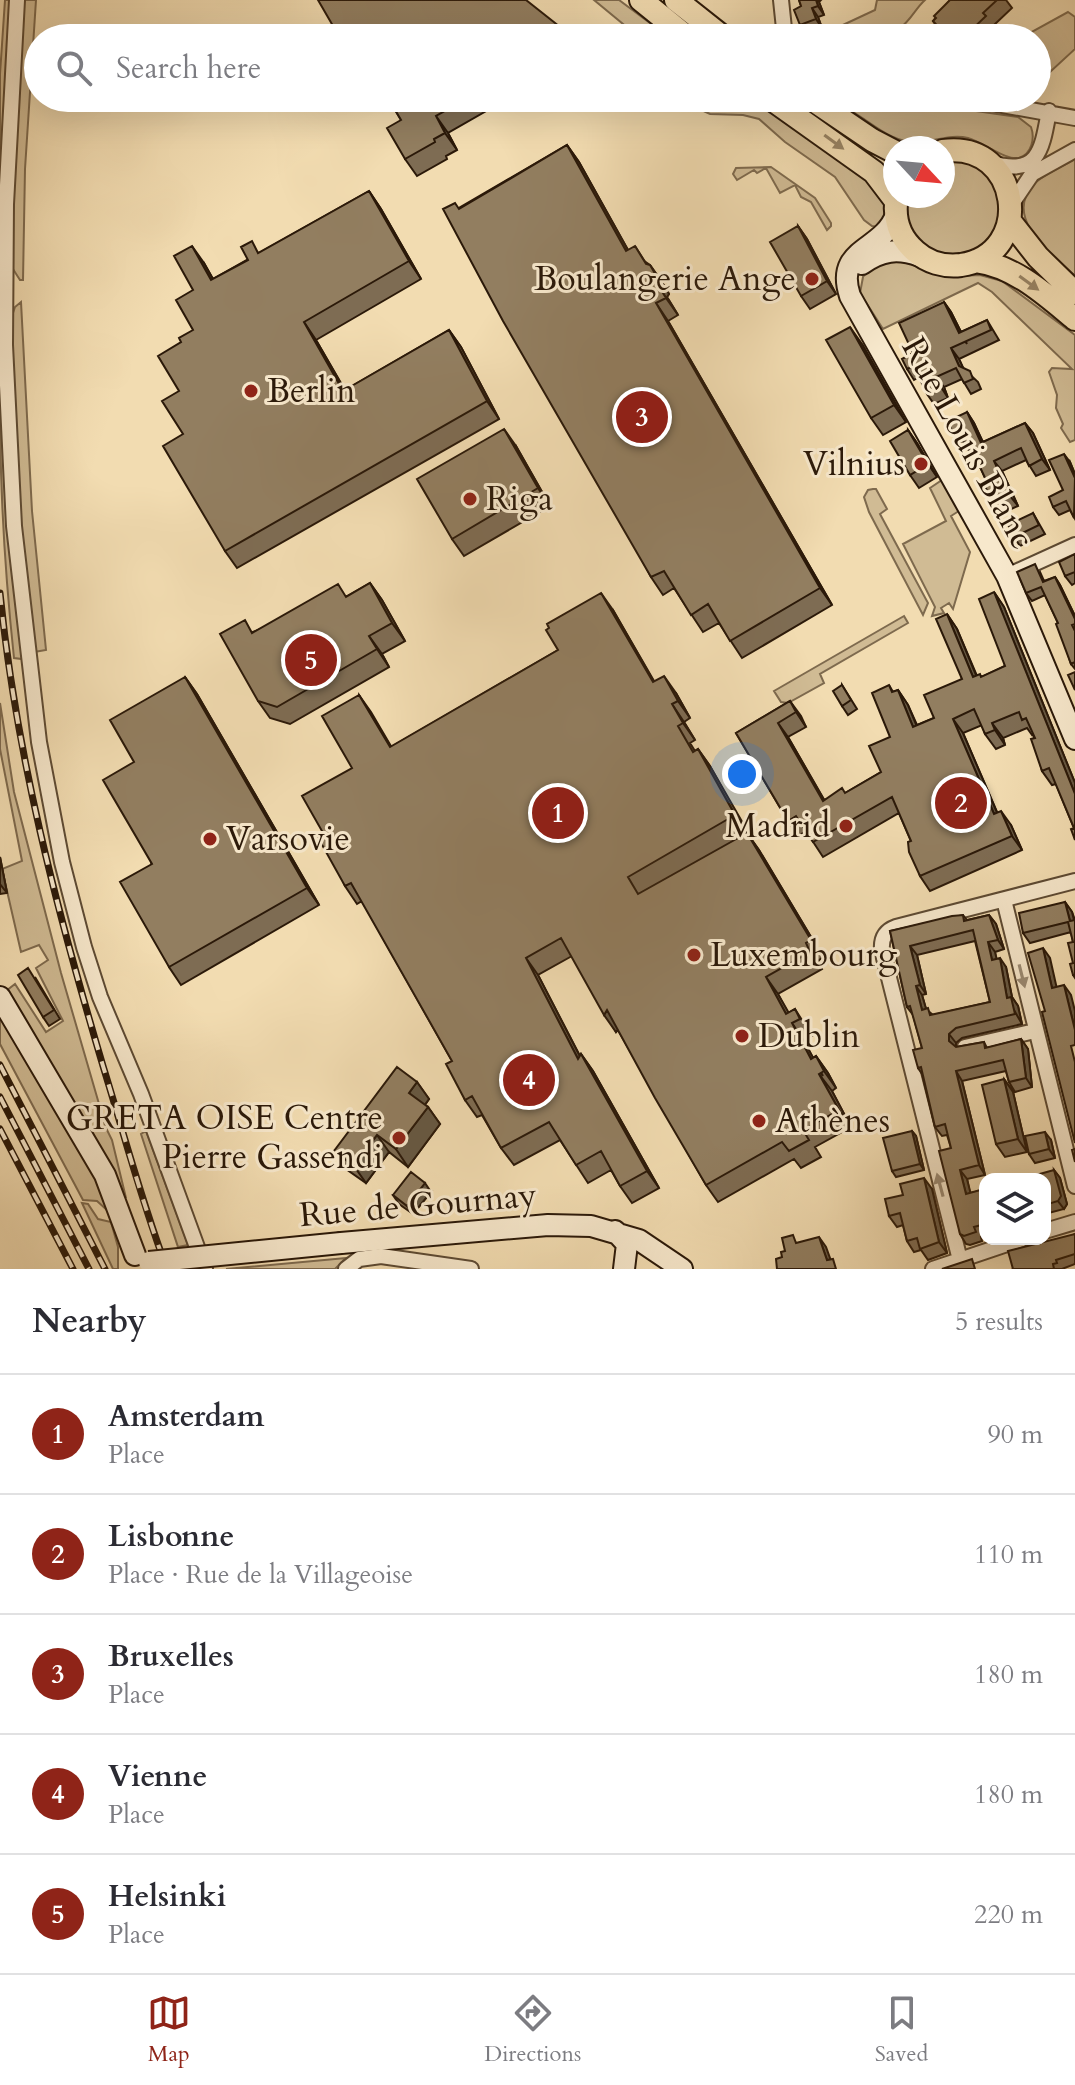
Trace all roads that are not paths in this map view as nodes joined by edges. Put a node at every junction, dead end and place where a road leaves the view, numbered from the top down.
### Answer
1 (17, 0) edge
2 (641, 0) edge
3 (676, 0) edge
4 (781, 0) edge
5 (671, 24) edge
6 (706, 24) edge
7 (784, 24) edge
8 (790, 112) edge
9 (831, 112) edge
10 (1049, 112) edge
11 (1051, 112) edge
12 (1075, 118) edge
13 (1075, 142) edge
14 (883, 146) edge
15 (955, 151) edge
16 (1070, 153) edge
17 (990, 163) junction
18 (883, 181) edge
19 (894, 208) edge
20 (897, 208) edge
21 (1010, 212) junction
22 (920, 256) junction
23 (976, 261) junction
24 (1075, 293) edge
25 (858, 312) junction
26 (1075, 319) edge
27 (1075, 545) edge
28 (1007, 576) junction
29 (1075, 739) edge
30 (1075, 881) edge
31 (1004, 900) junction
32 (0, 997) edge
33 (1035, 1031) junction
34 (965, 1047) edge
35 (1075, 1186) edge
36 (1075, 1222) edge
37 (1051, 1229) edge
38 (615, 1231) junction
39 (1004, 1245) edge
40 (960, 1260) junction
41 (141, 1264) edge
42 (205, 1269) edge
43 (346, 1269) edge
44 (471, 1269) edge
45 (624, 1269) edge
46 (682, 1269) edge
47 (933, 1269) edge

1 - 42 street
2 - 5 main road
3 - 6 main road
4 - 7 street
8 -> 18 main road
9 - 14 main road
10 - 17 street
11 - 12 street
13 - 16 street
15 - 17 main road
16 - 21 street
17 - 21 main road
19 - 25 street, Rue Louis Blanc
20 - 22 main road
21 - 23 main road
21 - 24 main road
22 - 23 main road
22 - 25 street, Rue Louis Blanc
23 -> 26 main road
25 - 28 street, Rue Louis Blanc
27 - 28 street
28 - 29 street, Rue Louis Blanc
30 - 31 street
31 -> 33 street
40 -> 31 street
32 - 41 street
33 - 34 street
33 - 35 street
36 - 37 street
38 - 41 street, Rue de Gournay, bridge
38 - 45 street
38 - 46 street, Rue de Gournay
39 - 40 street
40 - 47 street
43 - 44 street

